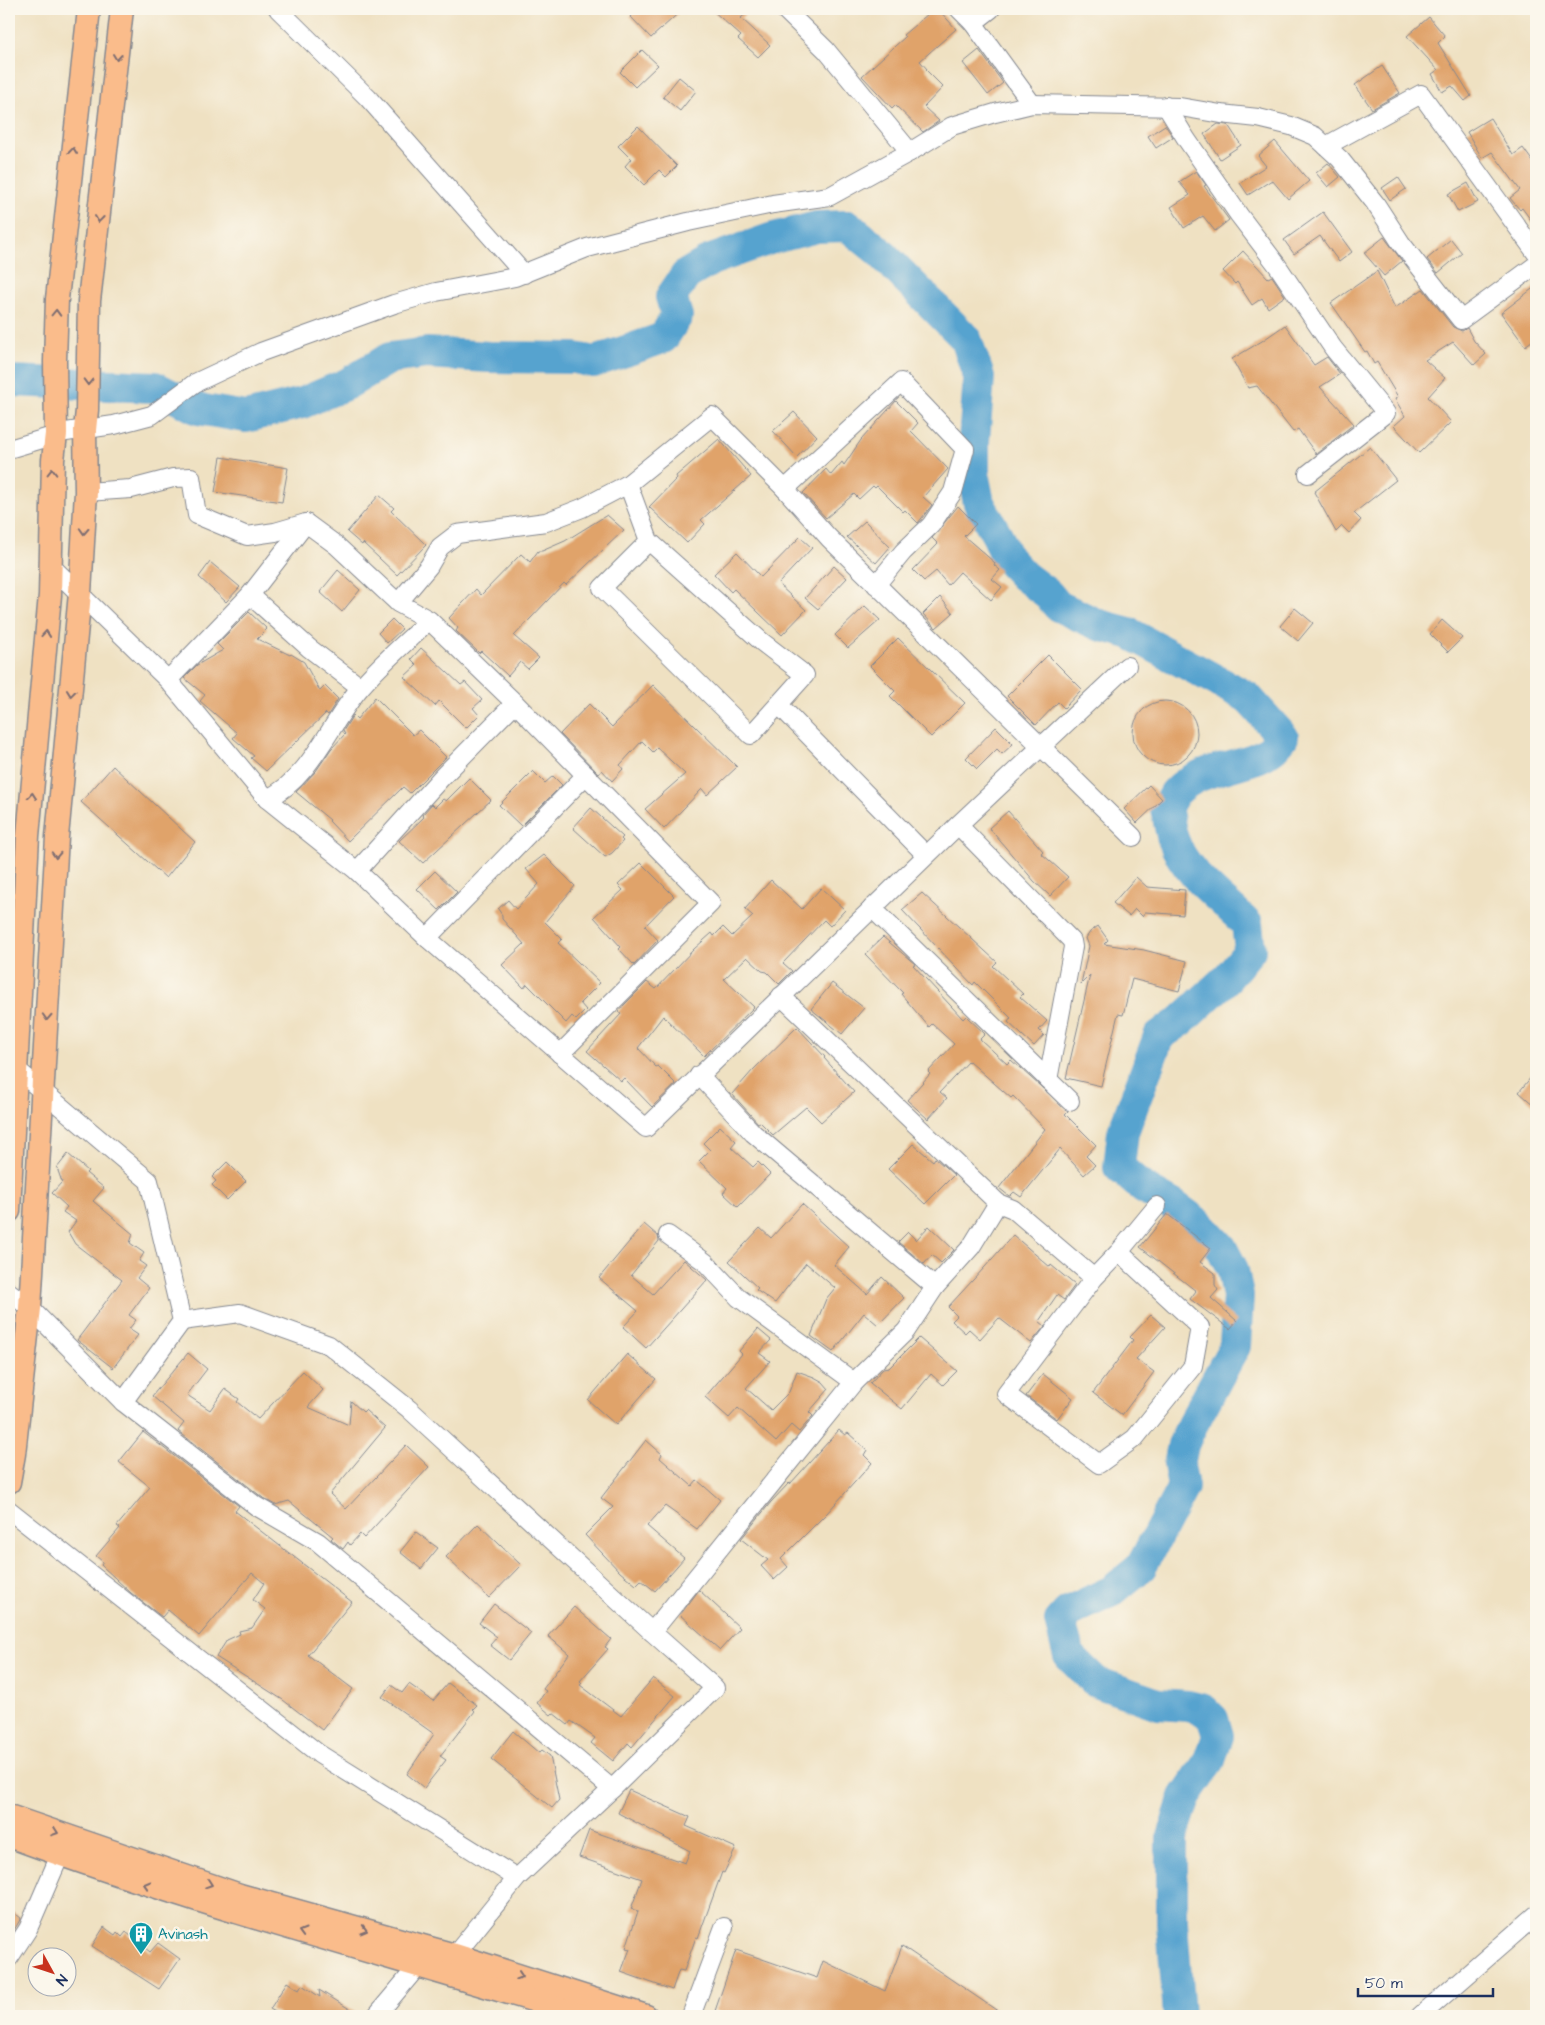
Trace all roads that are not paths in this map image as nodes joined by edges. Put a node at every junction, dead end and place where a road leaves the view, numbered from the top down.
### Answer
1 (89, 9) edge
2 (122, 9) edge
3 (278, 9) edge
4 (784, 9) edge
5 (959, 9) edge
6 (991, 9) edge
7 (973, 23) junction
8 (1032, 104) junction
9 (1166, 106) junction
10 (1326, 146) junction
11 (910, 152) junction
12 (1536, 253) edge
13 (1536, 265) edge
14 (524, 274) junction
15 (86, 420) junction
16 (56, 434) junction
17 (9, 449) edge
18 (1308, 474) dead end
19 (628, 484) junction
20 (785, 488) junction
21 (86, 492) junction
22 (306, 524) junction
23 (649, 541) junction
24 (50, 565) junction
25 (876, 585) junction
26 (80, 593) junction
27 (250, 595) junction
28 (398, 603) junction
29 (429, 620) junction
30 (1127, 666) dead end
31 (168, 680) junction
32 (360, 687) junction
33 (515, 703) junction
34 (779, 705) junction
35 (1041, 747) junction
36 (586, 775) junction
37 (267, 799) junction
38 (958, 825) junction
39 (1133, 838) dead end
40 (926, 855) junction
41 (357, 871) junction
42 (872, 908) junction
43 (427, 938) junction
44 (781, 996) junction
45 (560, 1054) junction
46 (13, 1066) edge
47 (699, 1075) junction
48 (1048, 1080) junction
49 (43, 1090) junction
50 (1070, 1101) dead end
51 (998, 1203) junction
52 (1157, 1206) dead end
53 (9, 1212) edge
54 (668, 1235) dead end
55 (1118, 1252) junction
56 (1094, 1278) junction
57 (935, 1287) junction
58 (9, 1292) edge
59 (30, 1308) junction
60 (182, 1321) junction
61 (854, 1382) junction
62 (123, 1402) junction
63 (9, 1482) edge
64 (9, 1510) edge
65 (652, 1632) junction
66 (612, 1789) junction
67 (9, 1816) edge
68 (9, 1836) edge
69 (60, 1855) junction
70 (516, 1878) junction
71 (1536, 1915) edge
72 (724, 1927) dead end
73 (9, 1958) edge
74 (452, 1965) junction
75 (418, 1966) junction
76 (376, 2016) edge
77 (584, 2016) edge
78 (646, 2016) edge
79 (691, 2016) edge
80 (1420, 2016) edge

16 -> 1 main road
2 -> 15 main road
3 - 14 street
4 - 11 street
5 - 7 street
6 - 7 street
7 - 8 street
8 - 9 street
8 - 11 street
9 - 10 street
9 - 18 street
10 - 12 street
10 - 13 street
11 - 14 street
14 - 15 street
15 - 16 street
15 - 21 main road
16 - 17 street
24 -> 16 main road
19 - 20 street
19 - 23 street
19 - 28 street
20 - 25 street
20 - 25 street
21 - 22 street
21 -> 26 main road
22 - 27 street
22 - 28 street
23 - 34 street
23 - 34 street
24 - 26 street
46 -> 24 main road
25 - 35 street
26 - 31 street
26 -> 49 main road
27 - 31 street
27 - 32 street
28 - 29 street
29 - 32 street
29 - 33 street
30 - 35 street
31 - 37 street
32 - 37 street
33 - 36 street
33 - 41 street
34 - 40 street
35 - 38 street
35 - 39 street
36 - 43 street
36 - 45 street
37 - 41 street
38 - 40 street
38 - 48 street
40 - 42 street
41 - 43 street
42 - 44 street
42 - 48 street
43 - 45 street
44 - 47 street
44 - 51 street
45 - 47 street
46 - 49 street
46 - 53 main road
47 - 57 street
48 - 50 street
49 - 59 main road
49 - 60 street
51 - 56 street
51 - 57 street
52 - 55 street
54 - 61 street
55 - 56 street
55 - 56 street
57 - 61 street
58 - 59 street
59 - 62 street
59 - 63 main road
60 - 62 street
60 - 65 street
61 - 65 street
62 - 66 street
64 - 70 street
65 - 66 street
66 - 70 street
67 -> 74 main road
68 - 69 main road
69 - 73 street
75 -> 69 main road
70 - 74 street
71 - 80 street
72 - 79 street
74 - 75 main road
74 - 77 main road
74 -> 78 main road
75 - 76 street

